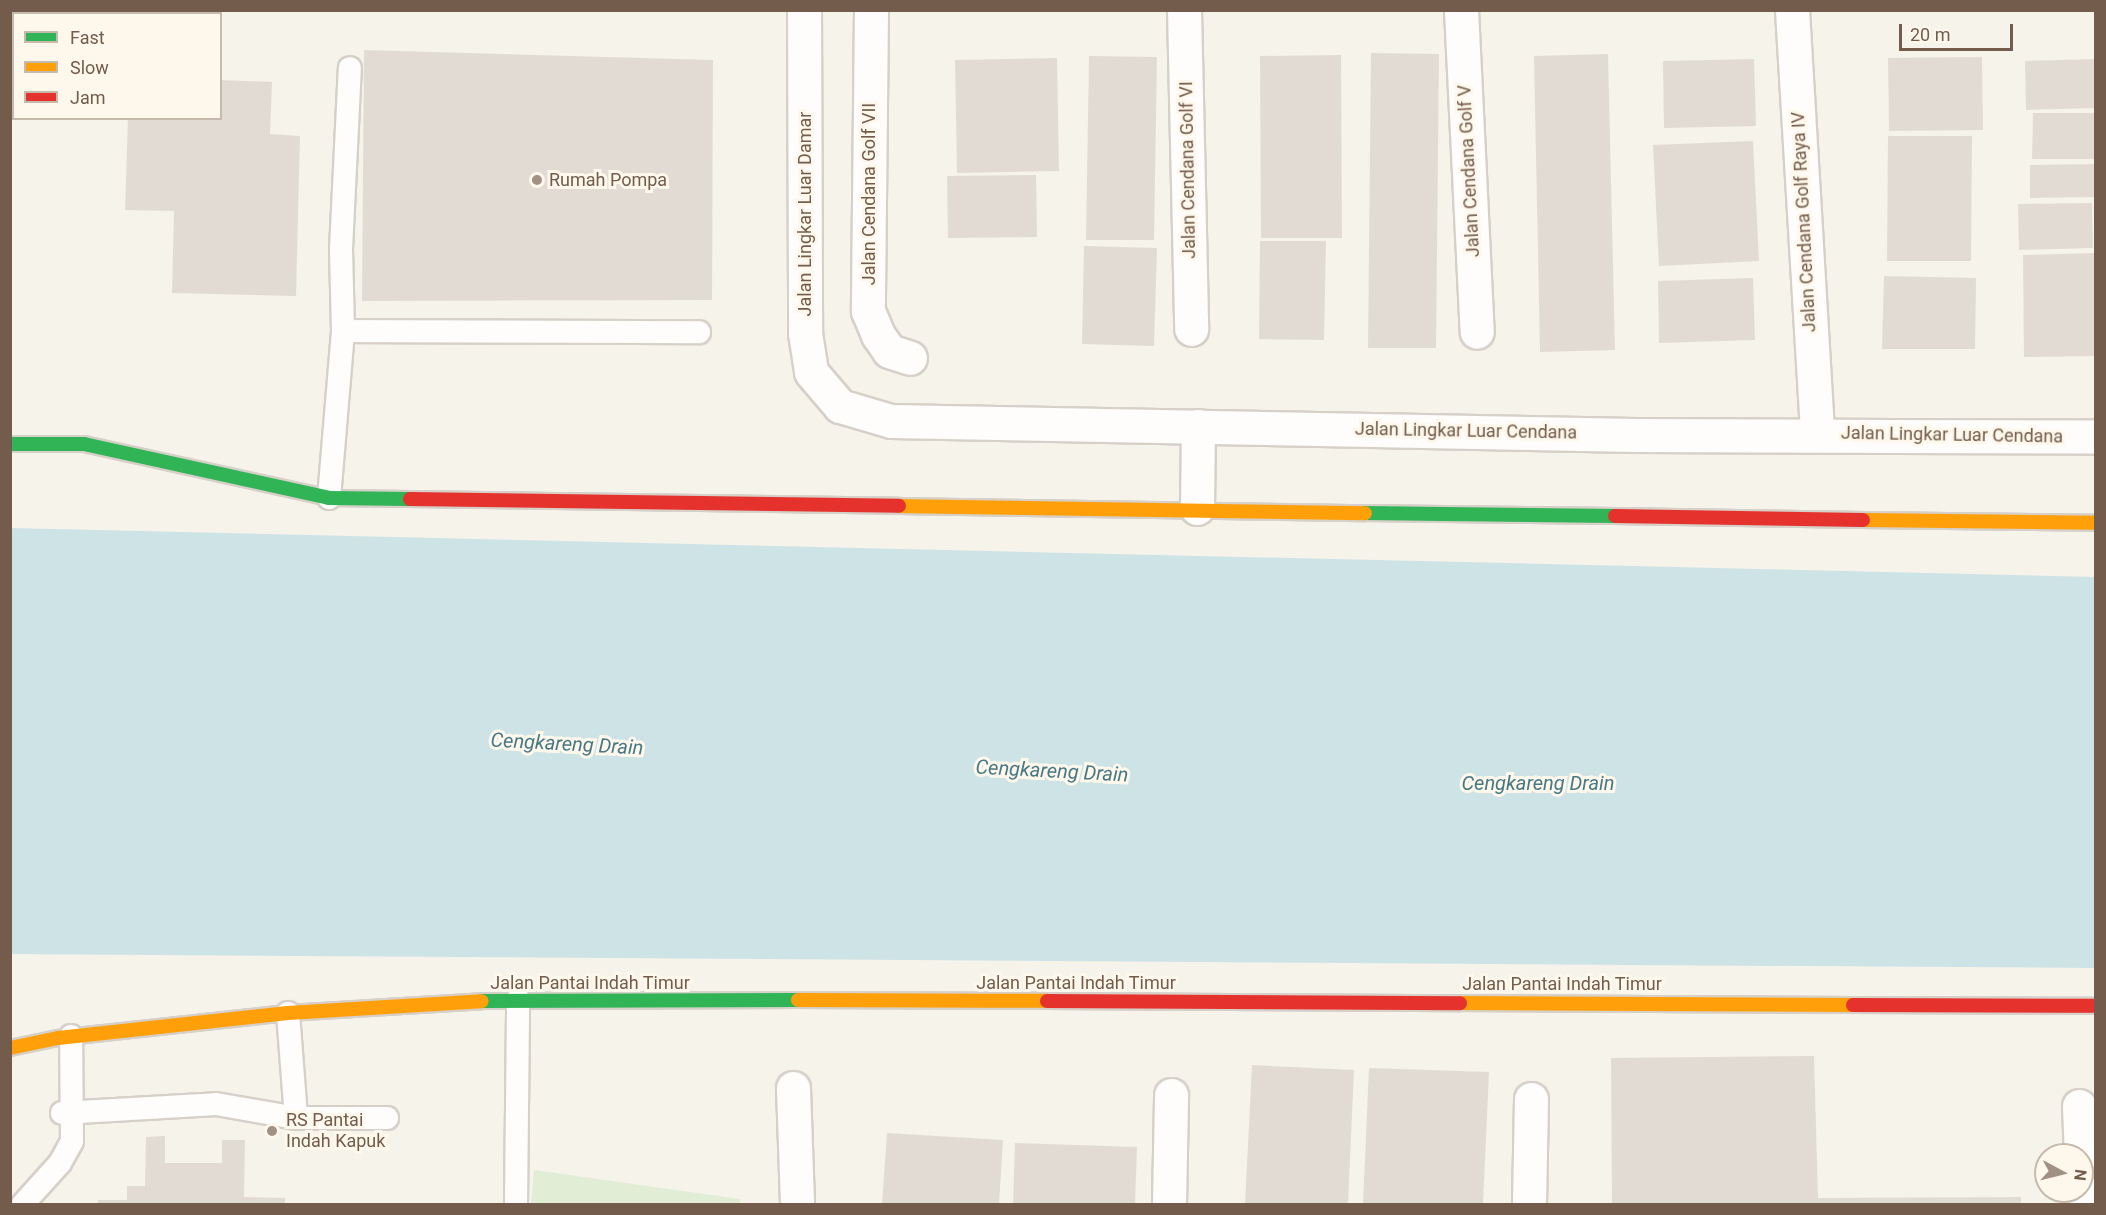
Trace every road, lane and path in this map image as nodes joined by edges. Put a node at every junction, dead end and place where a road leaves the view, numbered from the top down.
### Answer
1 (804, 10) edge
2 (871, 10) edge
3 (1184, 10) edge
4 (1461, 10) edge
5 (1792, 10) edge
6 (350, 68) dead end
7 (1191, 329) dead end
8 (343, 331) junction
9 (699, 332) dead end
10 (1477, 332) dead end
11 (910, 358) dead end
12 (840, 406) joint
13 (1198, 426) junction
14 (1816, 433) junction
15 (2096, 437) edge
16 (10, 444) edge
17 (329, 498) junction
18 (1197, 508) junction
19 (2096, 523) edge
20 (518, 999) junction
21 (2096, 1006) edge
22 (288, 1013) junction
23 (20, 1032) dead end
24 (70, 1037) junction
25 (10, 1048) edge
26 (794, 1088) dead end
27 (1171, 1095) dead end
28 (1531, 1099) dead end
29 (2079, 1106) dead end
30 (77, 1112) junction
31 (296, 1118) junction
32 (387, 1118) dead end
33 (2081, 1143) edge
34 (10, 1196) edge
35 (23, 1204) edge
36 (516, 1204) edge
37 (797, 1204) edge
38 (1169, 1204) edge
39 (1529, 1204) edge

1 - 12 street, Jalan Lingkar Luar Damar
2 - 11 street, Jalan Cendana Golf VII
3 - 7 street, Jalan Cendana Golf VI
4 - 10 street, Jalan Cendana Golf V
5 - 14 street, Jalan Cendana Golf Raya IV
6 - 8 lane
8 - 9 lane
8 - 17 lane
12 - 13 street, Jalan Lingkar Luar Cendana
13 - 14 street, Jalan Lingkar Luar Cendana
13 - 18 street
14 - 15 street, Jalan Lingkar Luar Cendana
16 - 17 street
17 - 18 street
18 - 19 street
20 - 21 street, Jalan Pantai Indah Timur
20 - 22 street, Jalan Pantai Indah Timur
20 - 36 lane
22 - 24 street, Jalan Pantai Indah Timur
22 - 31 lane
23 - 24 street, Jalan Pantai Indah Timur
24 - 25 street, Jalan Pantai Indah Timur
24 - 30 lane
24 - 30 lane
26 - 37 street
27 - 38 street
28 - 39 street
29 - 33 street
30 - 31 lane
30 - 34 lane
30 - 35 lane
31 - 32 lane

